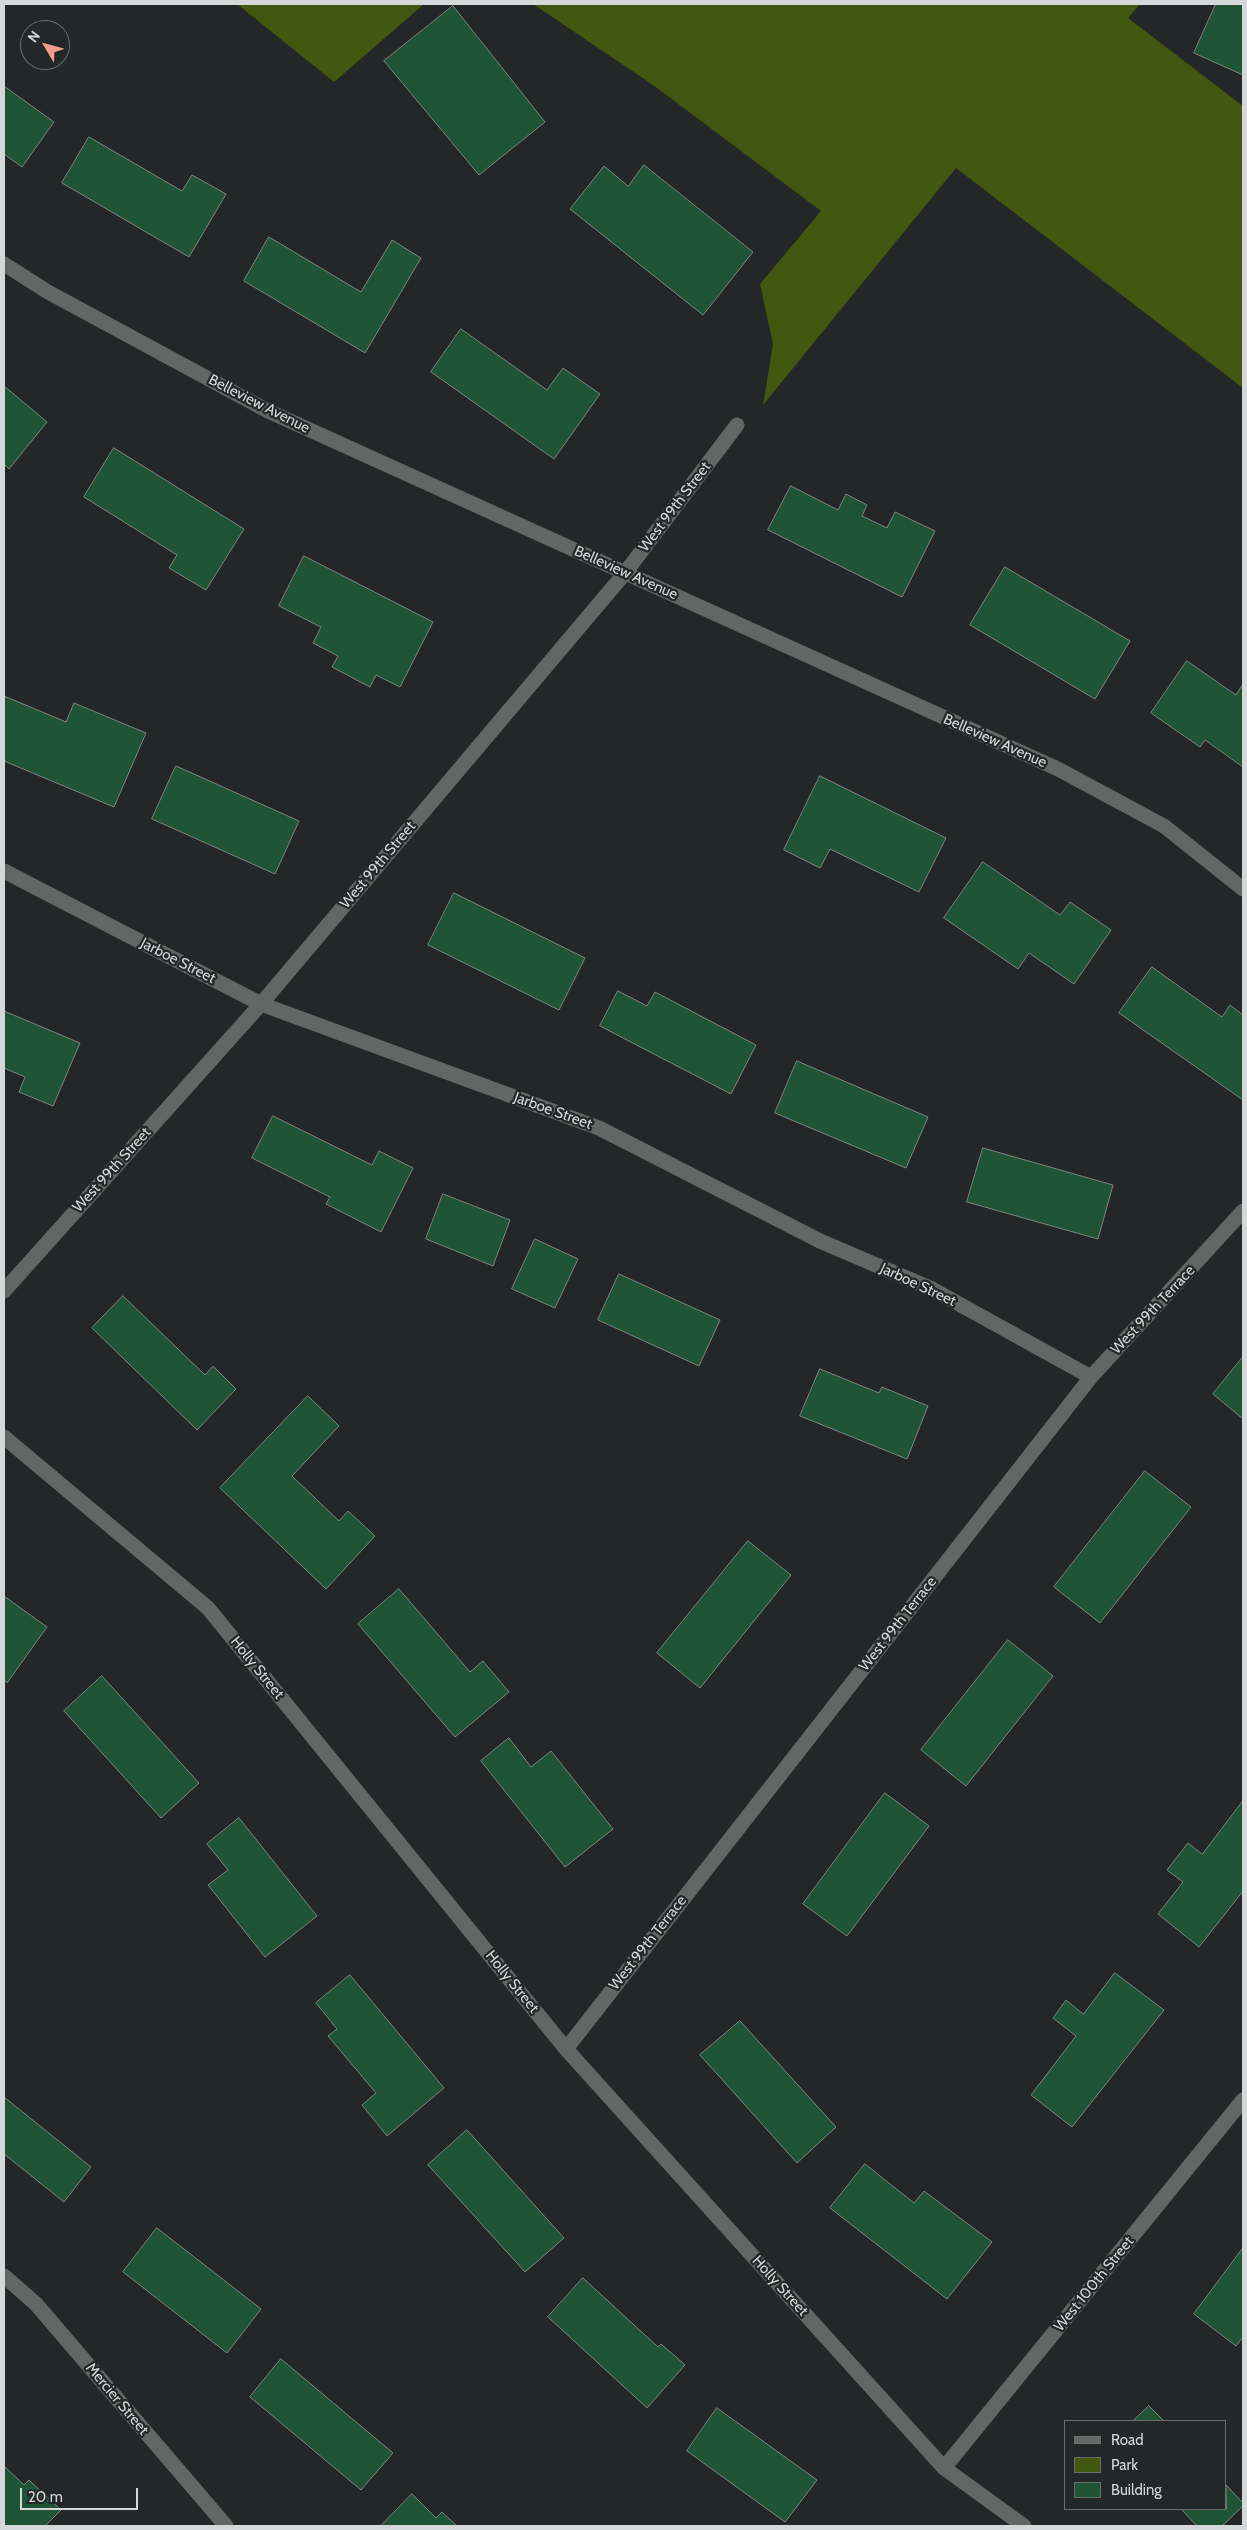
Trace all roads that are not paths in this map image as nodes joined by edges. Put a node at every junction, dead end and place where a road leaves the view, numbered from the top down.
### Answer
1 (4, 264) edge
2 (737, 426) dead end
3 (625, 573) junction
4 (4, 871) edge
5 (1243, 889) edge
6 (261, 1004) junction
7 (1243, 1212) edge
8 (4, 1291) edge
9 (1091, 1377) junction
10 (4, 1437) edge
11 (566, 2049) junction
12 (1243, 2100) edge
13 (4, 2276) edge
14 (944, 2468) junction
15 (226, 2526) edge
16 (1024, 2526) edge

1 - 3 street, Belleview Avenue
2 - 3 street, West 99th Street
3 - 5 street, Belleview Avenue
3 - 6 street, West 99th Street
4 - 6 street, Jarboe Street
6 - 8 street, West 99th Street
6 - 9 street, Jarboe Street
7 - 9 street, West 99th Terrace
9 - 11 street, West 99th Terrace
10 - 11 street, Holly Street
11 - 14 street, Holly Street
12 - 14 street, West 100th Street
13 - 15 street, Mercier Street
14 - 16 street, Holly Street

